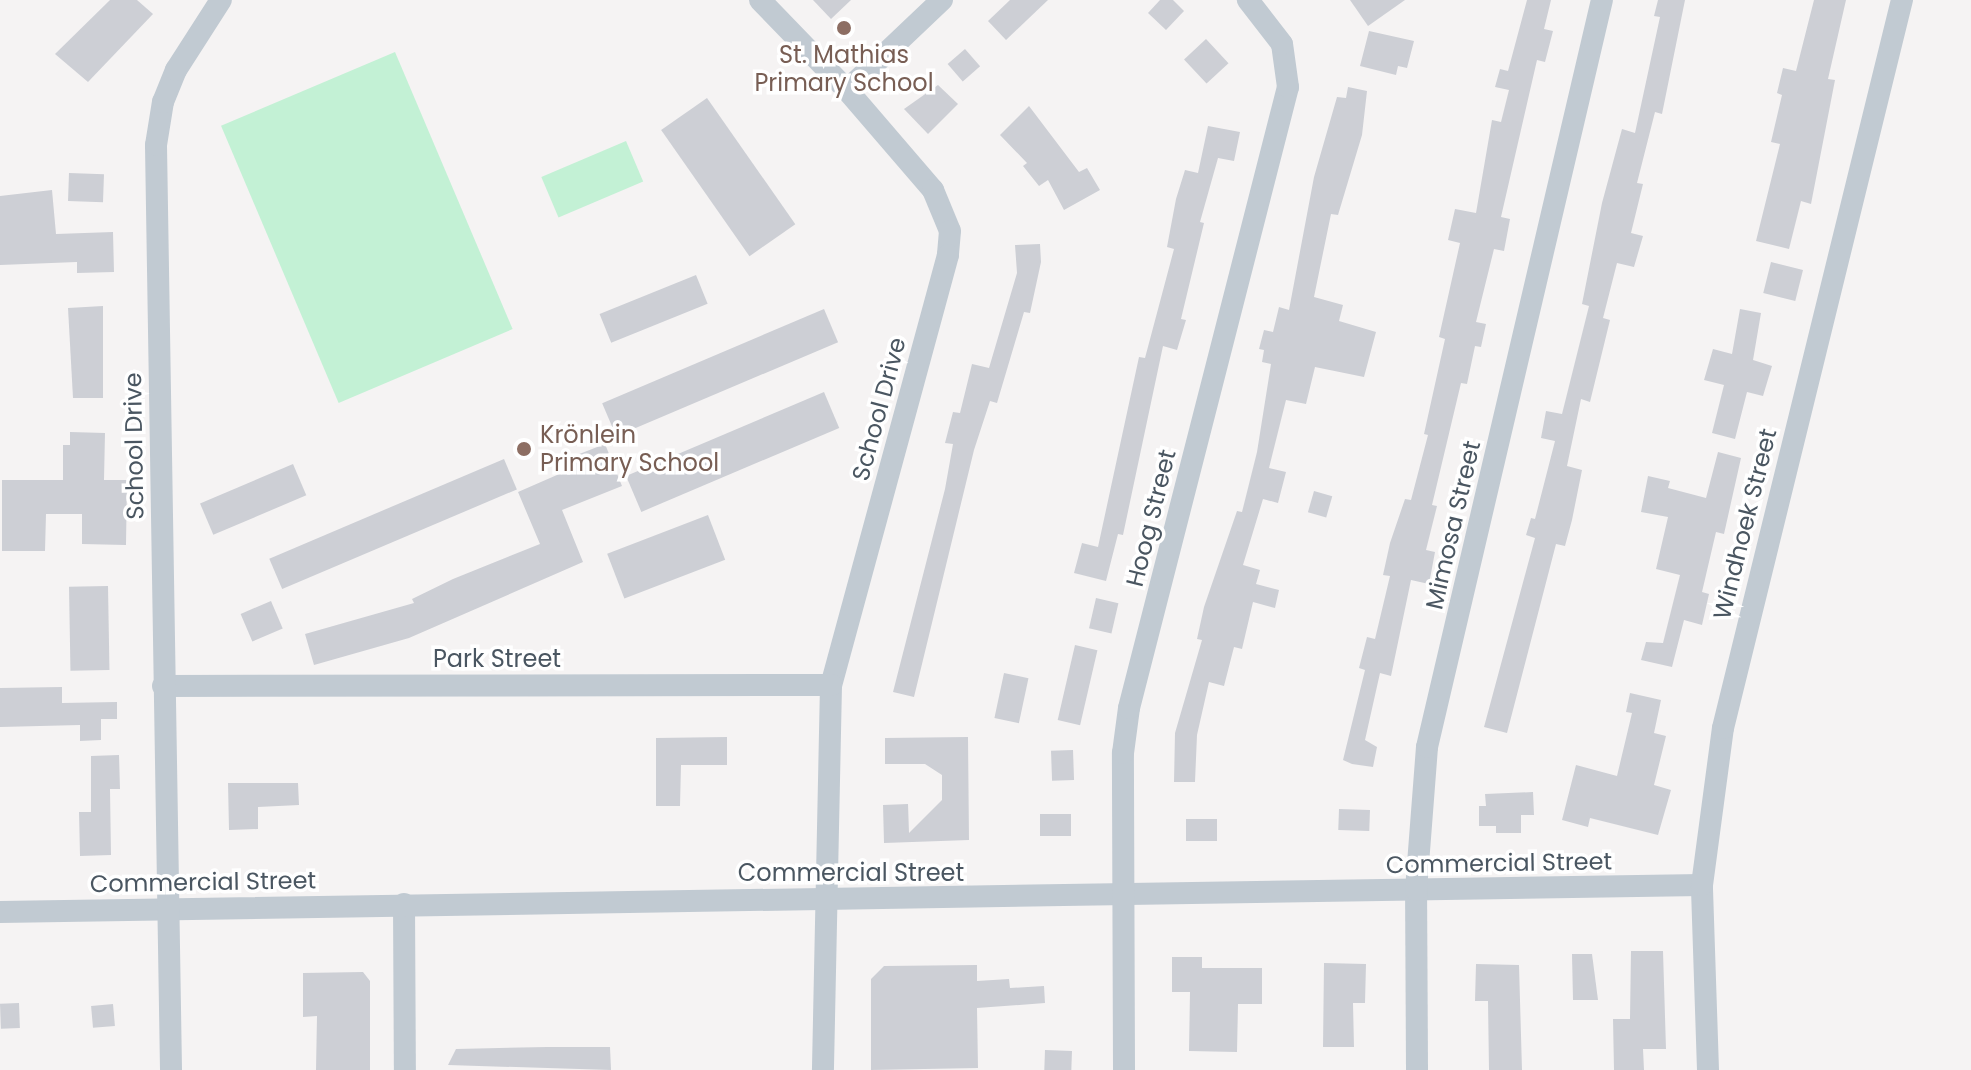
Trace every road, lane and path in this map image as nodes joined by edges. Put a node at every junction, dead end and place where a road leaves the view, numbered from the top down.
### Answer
1 (220, 0) edge
2 (760, 0) edge
3 (942, 0) edge
4 (1248, 0) edge
5 (1602, 0) edge
6 (1902, 0) edge
7 (847, 90) junction
8 (831, 685) junction
9 (163, 686) junction
10 (1702, 885) junction
11 (1416, 890) junction
12 (1126, 897) junction
13 (826, 899) junction
14 (404, 904) junction
15 (167, 908) junction
16 (0, 912) edge
17 (171, 1070) edge
18 (405, 1070) edge
19 (823, 1070) edge
20 (1124, 1070) edge
21 (1417, 1070) edge
22 (1708, 1070) edge

1 - 9 street, School Drive
2 - 7 street, School Drive
3 - 7 street
4 - 12 street, Hoog Street
5 - 11 street, Mimosa Street
6 - 10 street, Windhoek Street
7 - 8 street, School Drive
8 - 9 street, Park Street
8 - 13 street, School Drive
9 - 15 street, School Drive
10 - 11 street, Commercial Street
10 - 22 street, Windhoek Street
11 - 12 street, Commercial Street
11 - 21 street, Mimosa Street
12 - 13 street, Commercial Street
12 - 20 street, Hoog Street
13 - 14 street, Commercial Street
13 - 19 street, School Drive
14 - 15 street, Commercial Street
14 - 18 street
15 - 16 street, Commercial Street
15 - 17 street, School Drive

